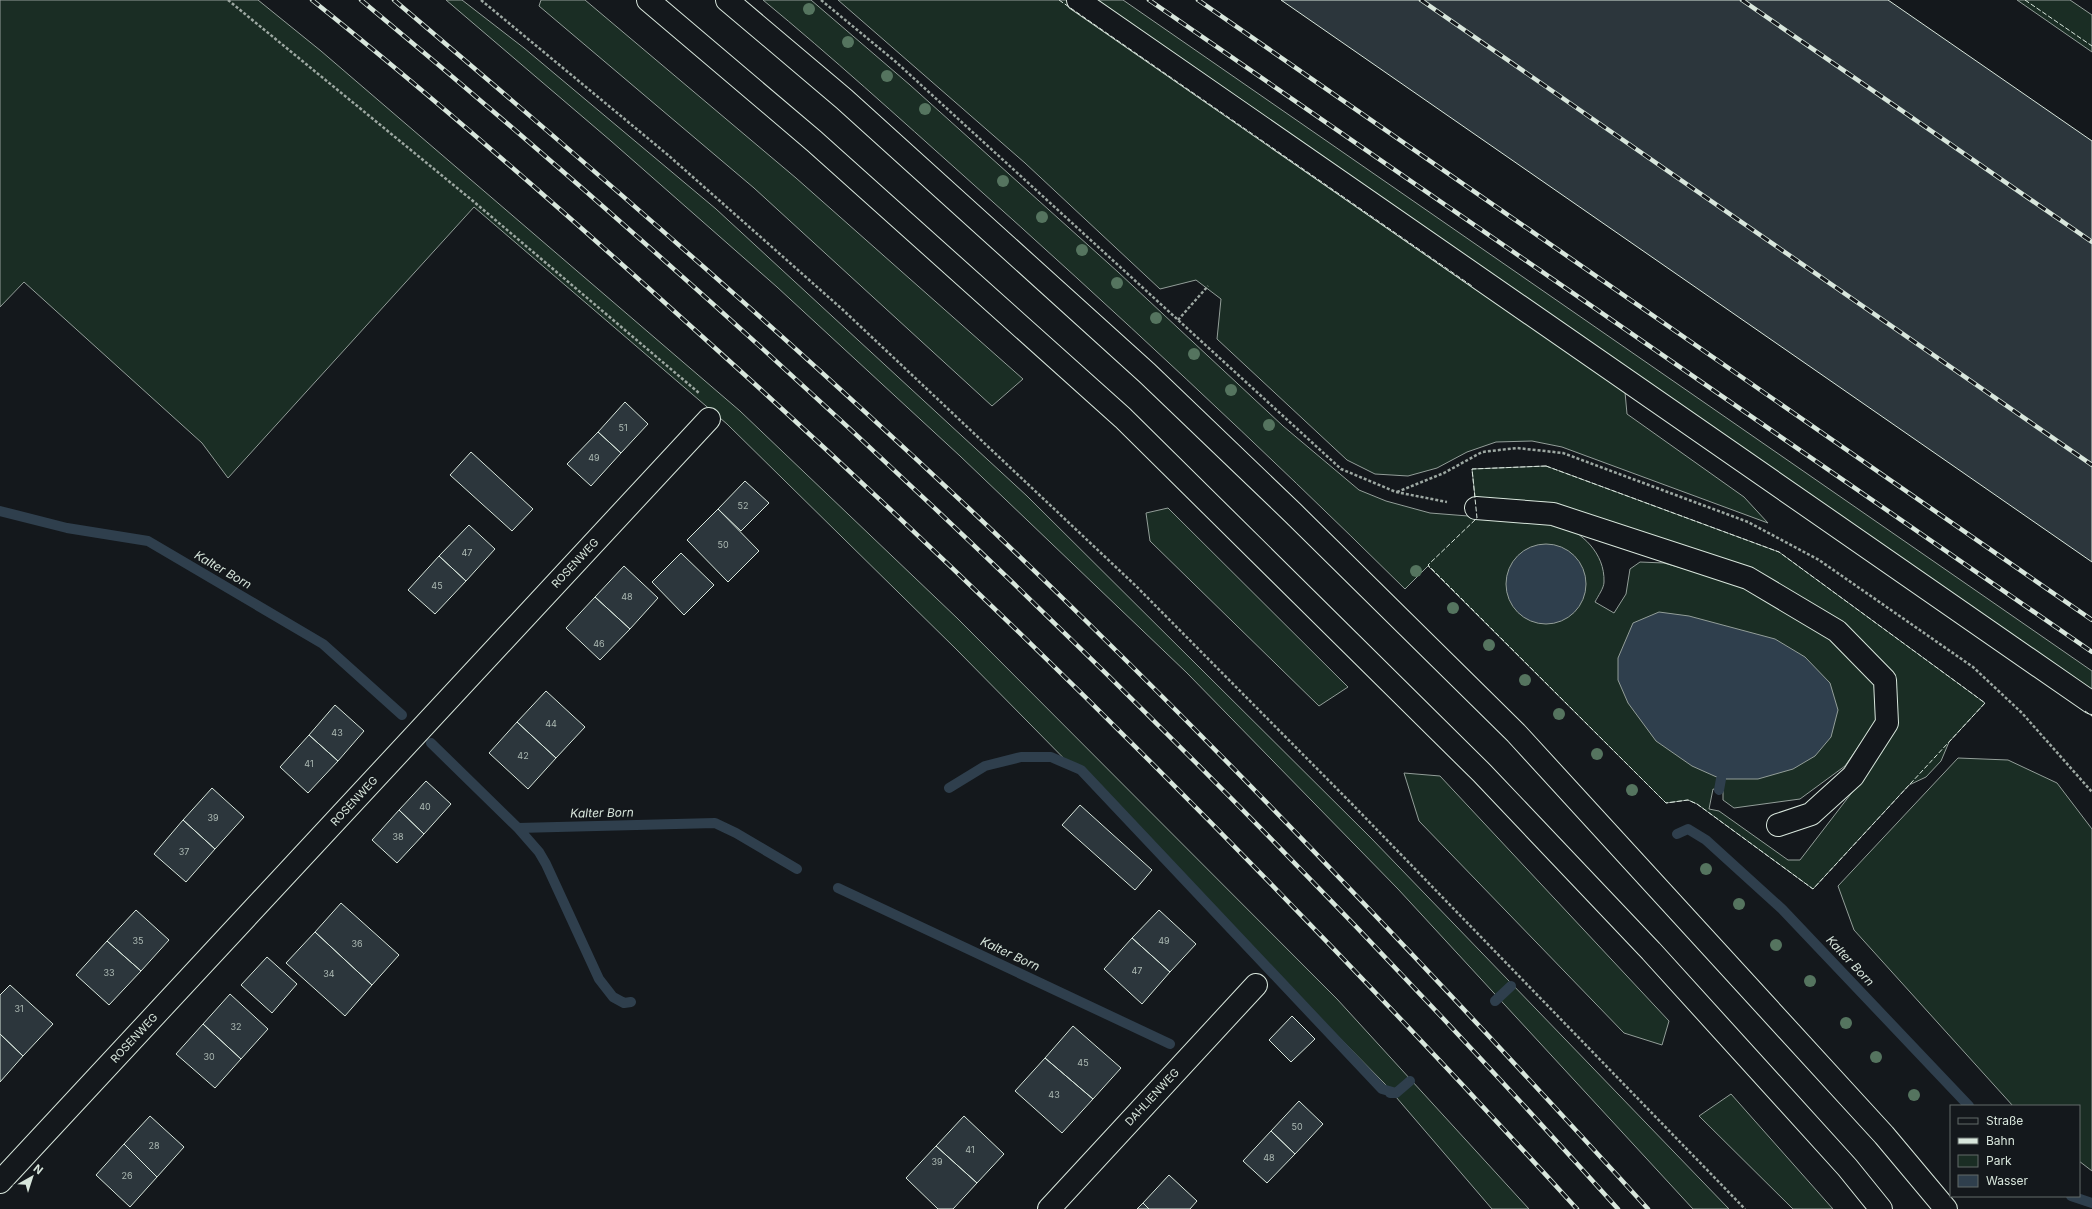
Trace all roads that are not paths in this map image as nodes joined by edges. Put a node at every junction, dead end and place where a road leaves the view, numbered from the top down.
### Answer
1 (648, 0) edge
2 (727, 0) edge
3 (1078, 0) edge
4 (709, 420) road end
5 (1476, 508) road end
6 (2092, 703) edge
7 (1778, 825) dead end
8 (1256, 985) dead end
9 (0, 1182) edge
10 (1049, 1209) edge
11 (1881, 1209) edge
12 (1946, 1209) edge

1 - 11 main road
2 - 12 main road
3 - 6 main road
4 - 9 main road, ROSENWEG
5 - 7 main road
8 - 10 main road, DAHLIENWEG

